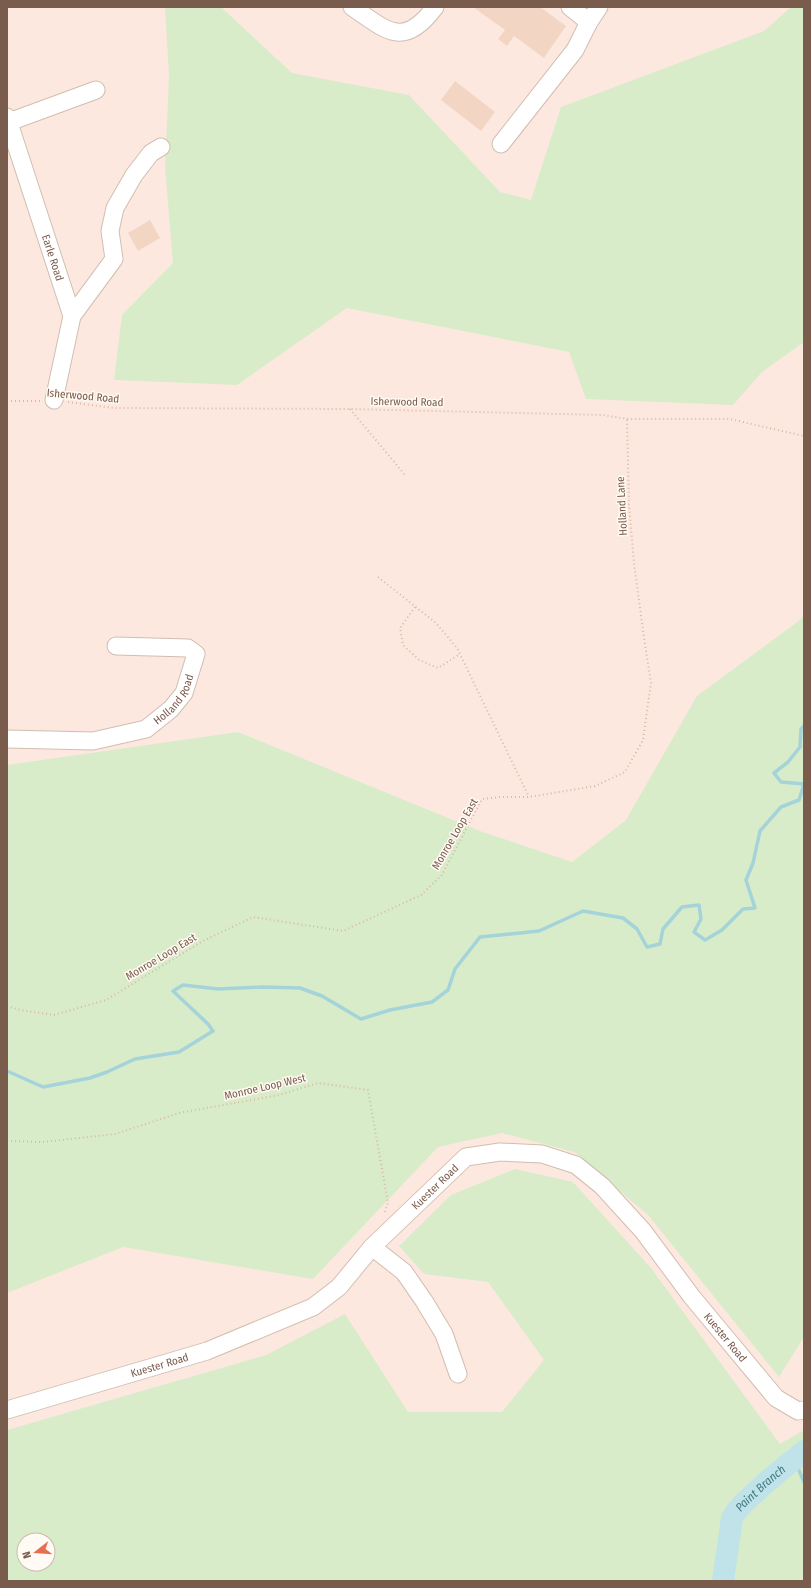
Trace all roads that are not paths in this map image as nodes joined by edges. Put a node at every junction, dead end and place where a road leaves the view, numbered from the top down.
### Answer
1 (352, 7) edge
2 (435, 7) edge
3 (570, 7) edge
4 (599, 7) edge
5 (589, 22) junction
6 (96, 90) dead end
7 (8, 120) edge
8 (501, 144) dead end
9 (161, 147) dead end
10 (72, 316) junction
11 (54, 400) road end
12 (116, 646) dead end
13 (7, 739) edge
14 (372, 1247) junction
15 (458, 1374) dead end
16 (7, 1410) edge
17 (804, 1410) edge

1 - 2 street
3 - 5 street
4 - 5 street
5 - 8 street
6 - 7 street
7 - 10 street, Earle Road
9 - 10 street
10 - 11 street
12 - 13 street, Holland Road
14 - 15 street
14 - 16 street, Kuester Road
14 - 17 street, Kuester Road

